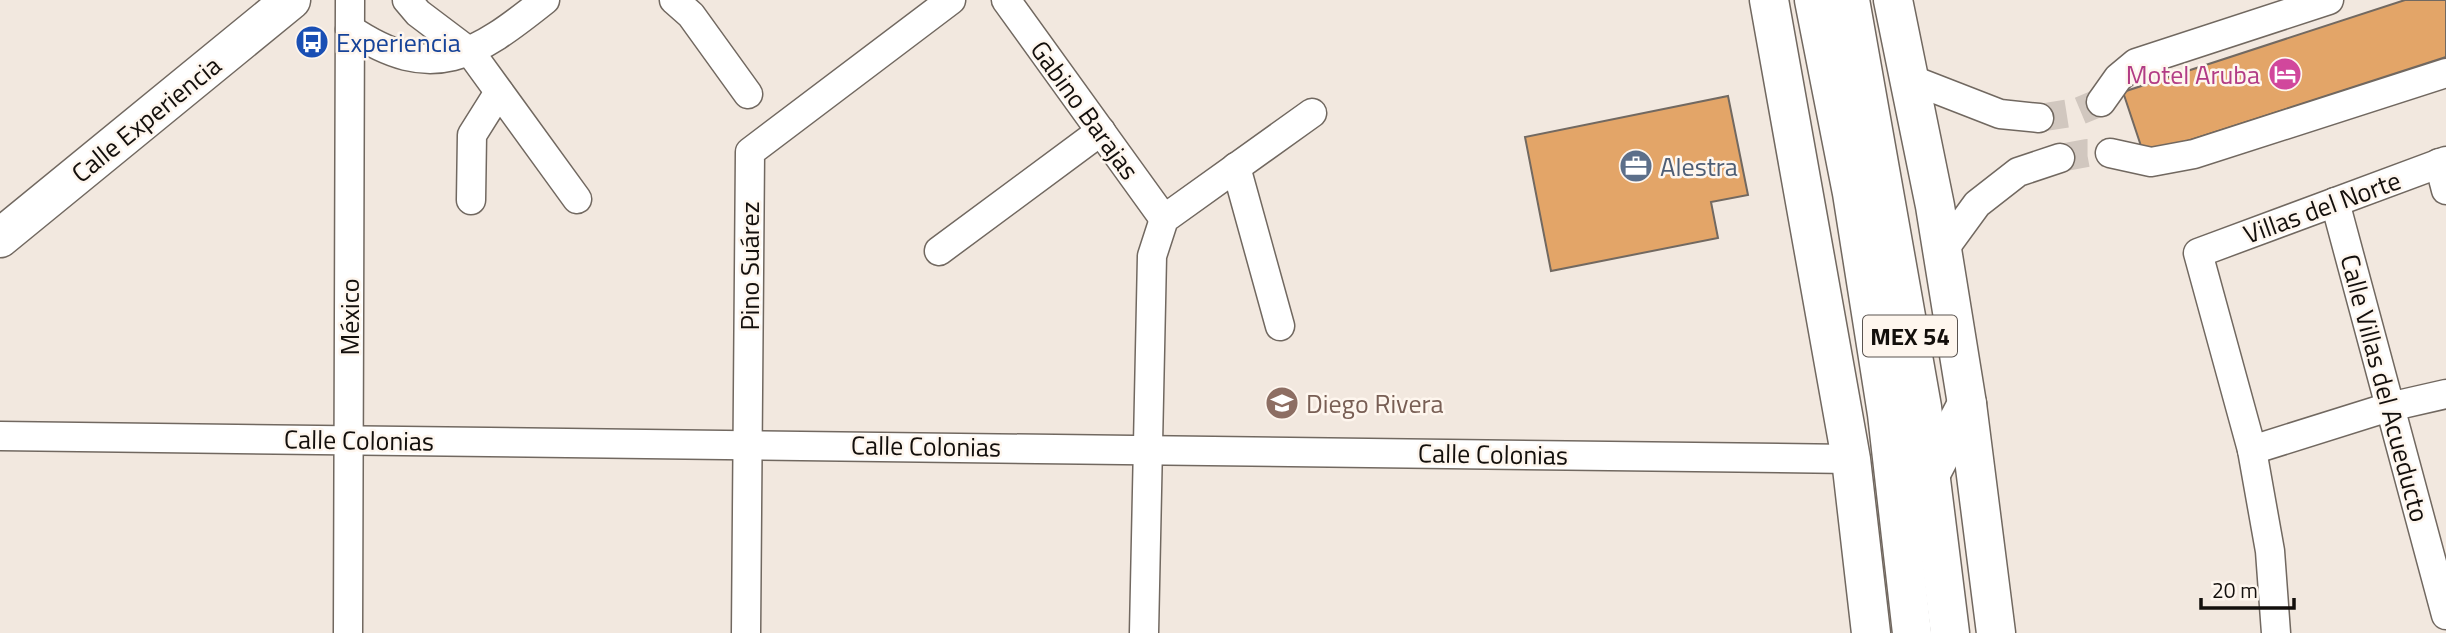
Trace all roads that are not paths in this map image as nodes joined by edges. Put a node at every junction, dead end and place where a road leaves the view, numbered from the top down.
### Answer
1 (291, 0) edge
2 (350, 0) edge
3 (407, 0) edge
4 (545, 0) edge
5 (674, 0) edge
6 (951, 0) edge
7 (1006, 0) edge
8 (1769, 0) edge
9 (1814, 0) edge
10 (1850, 0) edge
11 (1893, 0) edge
12 (2329, 0) edge
13 (350, 29) junction
14 (471, 53) junction
15 (2446, 73) edge
16 (1910, 79) junction
17 (499, 92) junction
18 (748, 94) dead end
19 (2101, 102) tunnel mouth
20 (1312, 113) dead end
21 (2039, 118) tunnel mouth
22 (1101, 131) junction
23 (2110, 153) tunnel mouth
24 (2060, 158) tunnel mouth
25 (1236, 167) junction
26 (2444, 171) edge
27 (578, 199) dead end
28 (471, 200) dead end
29 (2335, 202) junction
30 (1164, 219) junction
31 (0, 238) edge
32 (939, 251) dead end
33 (1942, 252) junction
34 (1280, 327) dead end
35 (2446, 394) edge
36 (1967, 404) junction
37 (2389, 407) junction
38 (0, 436) edge
39 (349, 440) junction
40 (748, 444) junction
41 (1148, 449) junction
42 (2252, 450) junction
43 (1851, 459) junction
44 (1931, 472) junction
45 (2446, 615) edge
46 (348, 633) edge
47 (746, 633) edge
48 (1144, 633) edge
49 (1871, 633) edge
50 (1912, 633) edge
51 (1950, 633) edge
52 (1996, 633) edge
53 (2276, 633) edge

1 - 31 street, Calle Experiencia
2 - 13 street, México
3 - 14 street
4 - 14 street
5 - 18 street
6 - 40 street, Pino Suárez
7 - 22 street, Gabino Barajas
8 - 43 street
9 - 50 street, MEX 54
10 - 44 street, MEX 54
11 - 16 street
12 - 19 street
13 - 14 street
13 - 39 street, México
14 - 17 street
15 - 23 street
16 - 21 street
16 - 33 street
17 - 27 street
17 - 28 street
20 - 25 street
22 - 30 street, Gabino Barajas
22 - 32 street
24 - 33 street
25 - 30 street
25 - 34 street
26 - 29 street, Villas del Norte
29 - 37 street, Calle Villas del Acueducto
29 - 42 street, Villas del Norte
30 - 41 street
33 - 36 street
35 - 37 street
36 - 44 street
36 - 52 street
37 - 42 street
37 - 45 street, Calle Villas del Acueducto
38 - 39 street, Calle Colonias
39 - 40 street, Calle Colonias
39 - 46 street, México
40 - 41 street, Calle Colonias
40 - 47 street, Pino Suárez
41 - 43 street, Calle Colonias
41 - 48 street
42 - 53 street
43 - 49 street
44 - 51 street, MEX 54

